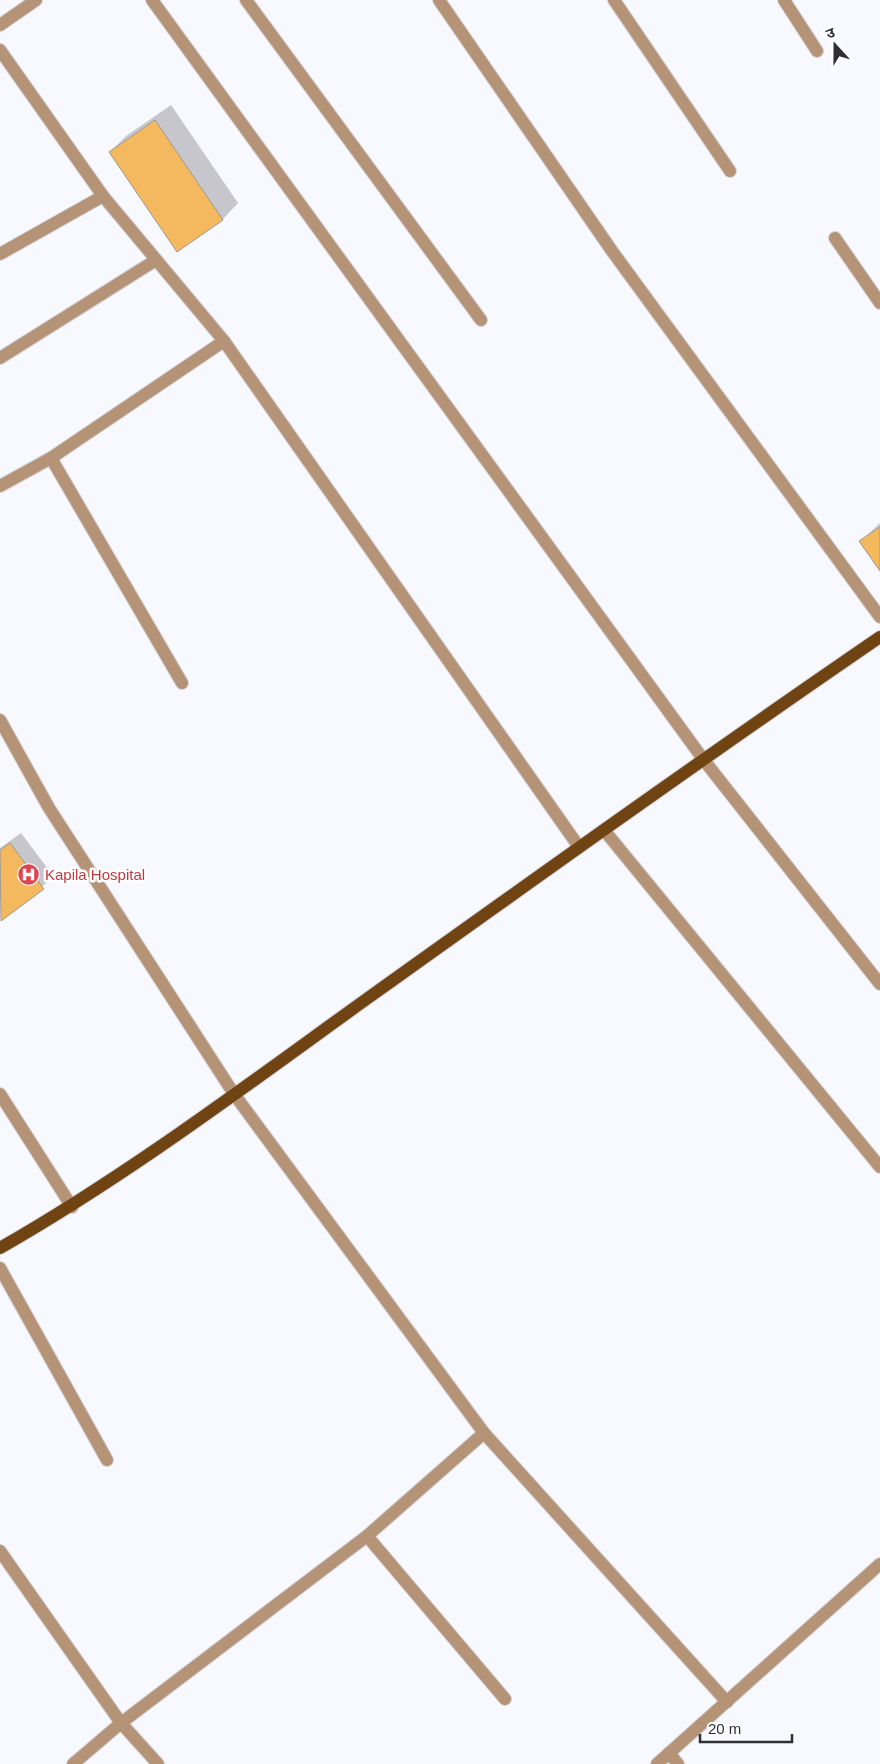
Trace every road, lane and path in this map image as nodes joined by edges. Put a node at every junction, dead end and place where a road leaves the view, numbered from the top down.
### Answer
1 (36, 0) edge
2 (152, 0) edge
3 (246, 0) edge
4 (439, 0) edge
5 (614, 0) edge
6 (784, 0) edge
7 (0, 26) edge
8 (0, 50) edge
9 (817, 51) dead end
10 (730, 171) dead end
11 (103, 196) junction
12 (835, 238) dead end
13 (0, 254) edge
14 (156, 260) junction
15 (880, 304) edge
16 (480, 320) dead end
17 (224, 342) junction
18 (0, 358) edge
19 (51, 458) junction
20 (0, 486) edge
21 (880, 617) edge
22 (880, 638) edge
23 (182, 683) dead end
24 (0, 720) edge
25 (703, 759) junction
26 (604, 830) junction
27 (579, 847) junction
28 (880, 984) edge
29 (0, 1094) edge
30 (234, 1094) junction
31 (880, 1167) edge
32 (72, 1207) junction
33 (0, 1248) edge
34 (0, 1268) edge
35 (484, 1433) junction
36 (107, 1460) dead end
37 (367, 1536) junction
38 (0, 1551) edge
39 (880, 1564) edge
40 (505, 1699) dead end
41 (728, 1702) junction
42 (121, 1724) junction
43 (669, 1753) junction
44 (73, 1764) edge
45 (158, 1764) edge
46 (657, 1764) edge
47 (678, 1764) edge

1 - 7 street
2 - 25 street
3 - 16 street
4 - 21 street
5 - 10 street
6 - 9 street
8 - 11 street
11 - 13 street
11 - 14 street
12 - 15 street
14 - 17 street
14 - 18 street
17 - 19 street
17 - 27 street
19 - 20 street
19 - 23 street
22 - 25 main road
24 - 30 street
25 - 26 main road
25 - 28 street
26 - 27 main road
26 - 31 street
27 - 30 main road
29 - 32 street
30 - 32 main road
30 - 35 street
32 - 33 main road
34 - 36 street
35 - 37 street
35 - 41 street
37 - 40 street
37 - 42 street
38 - 42 street
39 - 41 street
41 - 43 street
42 - 44 street
42 - 45 street
43 - 46 street
43 - 47 street

